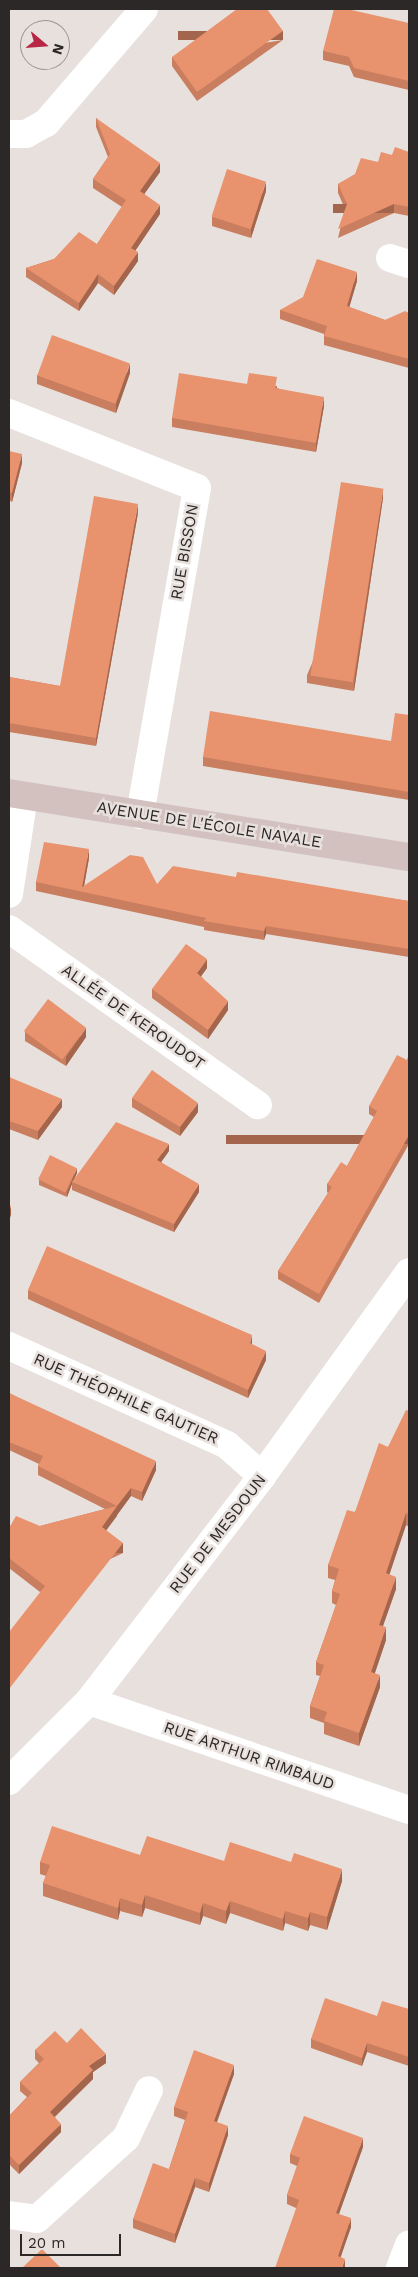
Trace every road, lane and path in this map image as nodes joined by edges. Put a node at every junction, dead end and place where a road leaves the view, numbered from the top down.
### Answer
1 (144, 9) edge
2 (9, 134) edge
3 (9, 414) edge
4 (16, 795) edge
5 (140, 815) junction
6 (409, 857) edge
7 (9, 894) edge
8 (9, 929) edge
9 (258, 1105) dead end
10 (409, 1272) edge
11 (9, 1346) edge
12 (262, 1476) junction
13 (89, 1701) junction
14 (9, 1781) edge
15 (409, 1810) edge
16 (149, 2090) dead end
17 (9, 2216) edge
18 (409, 2245) edge
19 (400, 2268) edge

1 - 2 street
3 - 5 street, RUE BISSON
4 - 5 street, AVENUE DE L'ÉCOLE NAVALE
4 - 7 street
5 - 6 street, AVENUE DE L'ÉCOLE NAVALE
8 - 9 street, ALLÉE DE KEROUDOT
10 - 12 street, RUE DE MESDOUN
11 - 12 street, RUE THÉOPHILE GAUTIER
12 - 13 street, RUE DE MESDOUN
13 - 14 street, RUE DE MESDOUN
13 - 15 street, RUE ARTHUR RIMBAUD
16 - 17 street
18 - 19 street

